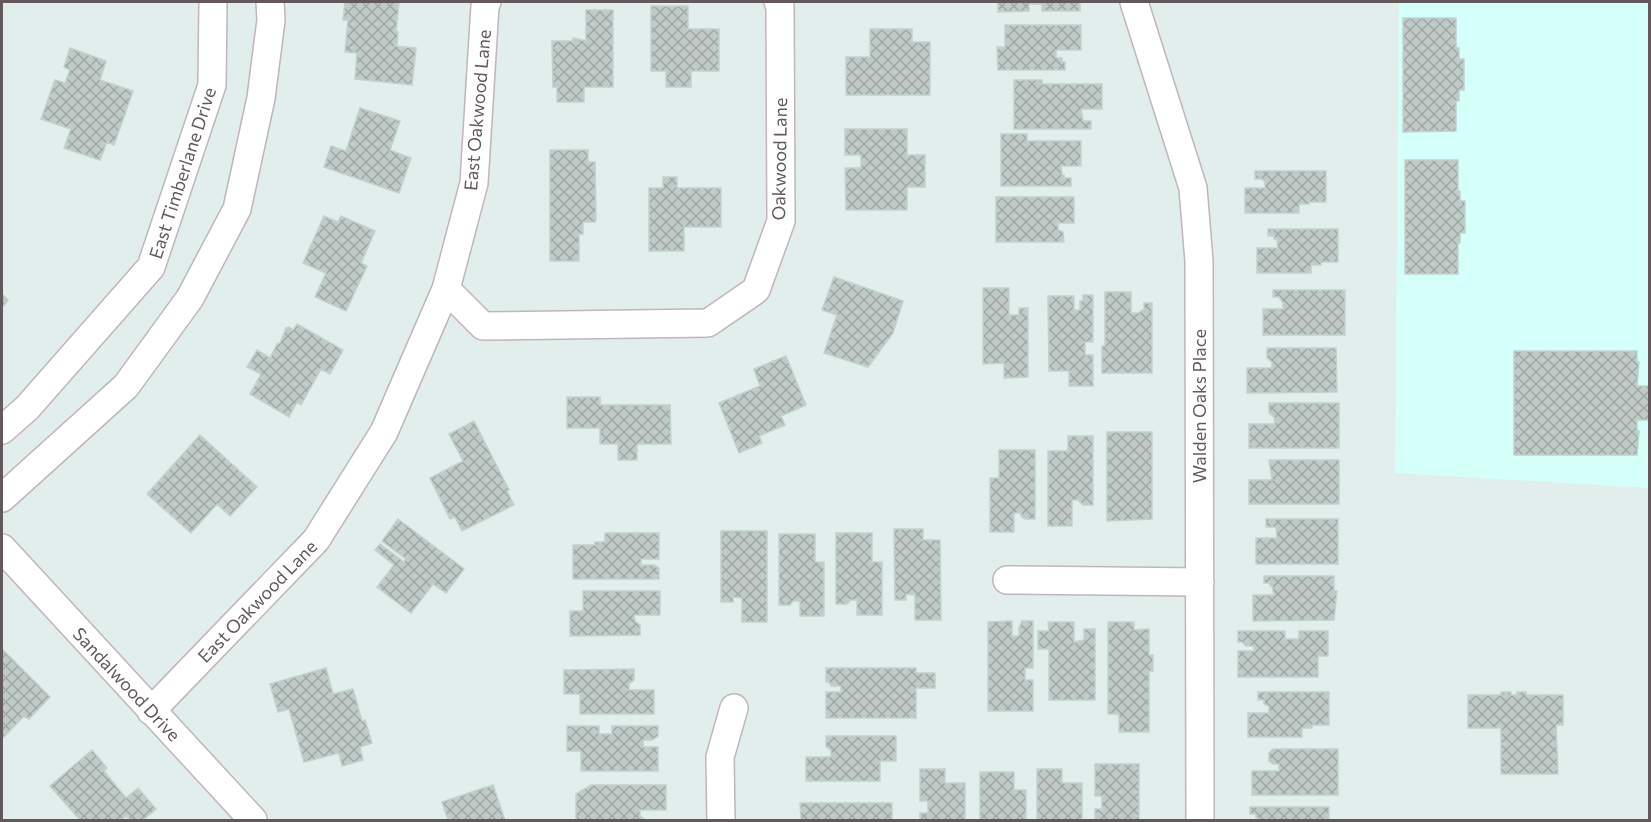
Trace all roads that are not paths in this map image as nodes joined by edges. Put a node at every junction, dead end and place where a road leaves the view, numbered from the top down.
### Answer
1 (213, 2) edge
2 (270, 2) edge
3 (487, 2) edge
4 (778, 2) edge
5 (1134, 2) edge
6 (446, 289) junction
7 (2, 430) edge
8 (2, 498) edge
9 (2, 548) edge
10 (1007, 580) dead end
11 (1200, 582) junction
12 (734, 708) dead end
13 (151, 711) junction
14 (253, 820) edge
15 (721, 820) edge
16 (1200, 820) edge

1 - 7 street, East Timberlane Drive
2 - 8 street
3 - 6 street, East Oakwood Lane
4 - 6 street, Oakwood Lane
5 - 11 street, Walden Oaks Place
6 - 13 street, East Oakwood Lane
9 - 13 street, Sandalwood Drive
10 - 11 street
11 - 16 street, Walden Oaks Place
12 - 15 street
13 - 14 street, Sandalwood Drive

